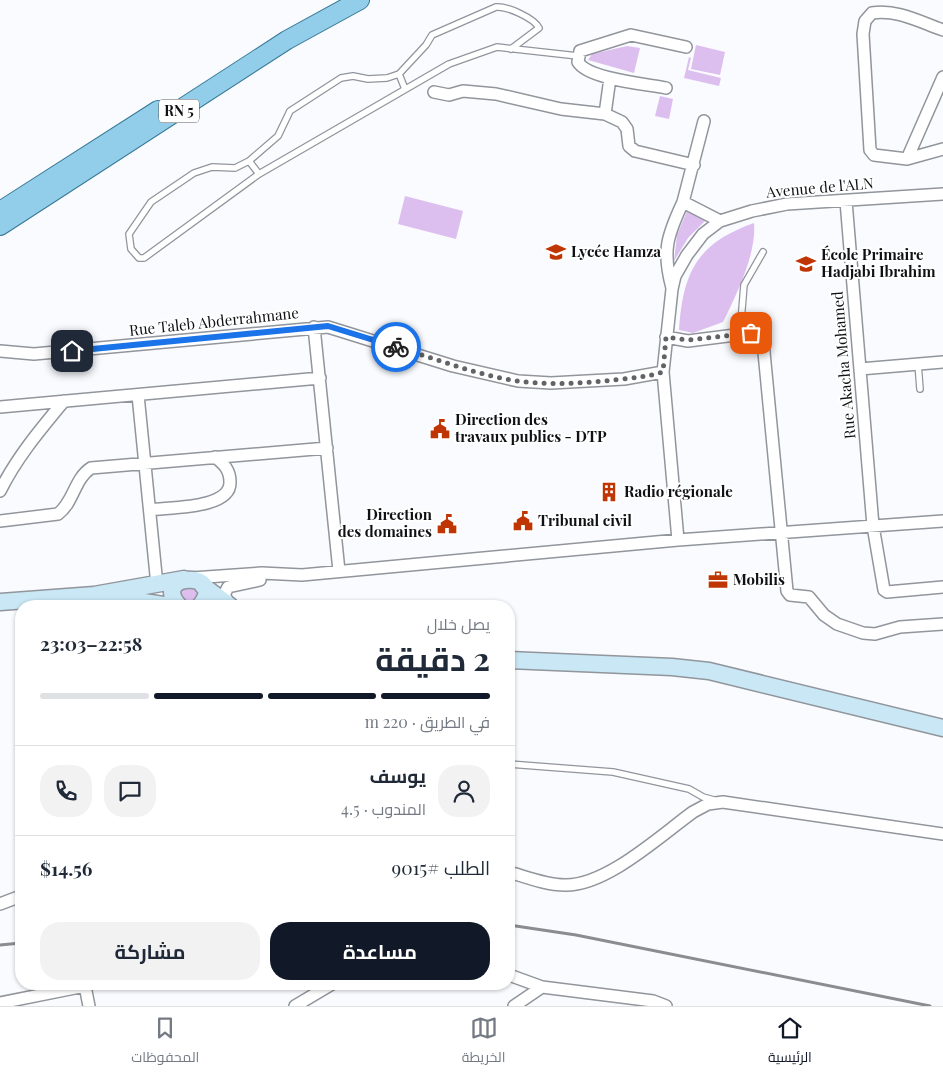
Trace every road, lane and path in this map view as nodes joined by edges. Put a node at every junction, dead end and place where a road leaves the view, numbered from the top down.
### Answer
1 (337, 0) edge
2 (360, 0) edge
3 (943, 30) edge
4 (686, 47) dead end
5 (511, 49) junction
6 (578, 56) junction
7 (398, 74) junction
8 (943, 77) edge
9 (610, 78) junction
10 (666, 88) dead end
11 (406, 89) junction
12 (434, 92) dead end
13 (605, 114) junction
14 (704, 121) dead end
15 (943, 149) edge
16 (907, 159) junction
17 (249, 161) junction
18 (694, 165) junction
19 (259, 174) junction
20 (943, 194) edge
21 (846, 201) junction
22 (683, 202) junction
23 (0, 211) edge
24 (720, 221) junction
25 (0, 226) edge
26 (763, 252) dead end
27 (672, 289) junction
28 (314, 327) junction
29 (740, 333) junction
30 (666, 337) junction
31 (0, 351) edge
32 (943, 362) edge
33 (918, 364) junction
34 (860, 369) junction
35 (663, 372) junction
36 (320, 378) junction
37 (920, 389) dead end
38 (138, 395) junction
39 (64, 401) junction
40 (0, 407) edge
41 (327, 448) junction
42 (215, 457) junction
43 (144, 463) junction
44 (0, 491) edge
45 (150, 510) junction
46 (0, 521) edge
47 (943, 521) edge
48 (873, 526) junction
49 (781, 532) junction
50 (678, 540) junction
51 (339, 571) junction
52 (302, 575) junction
53 (157, 585) junction
54 (228, 587) junction
55 (943, 587) edge
56 (199, 592) edge
57 (94, 595) junction
58 (27, 600) edge
59 (129, 600) edge
60 (174, 600) edge
61 (217, 600) edge
62 (227, 600) edge
63 (15, 601) edge
64 (0, 602) edge
65 (943, 624) edge
66 (515, 649) edge
67 (515, 660) edge
68 (943, 717) edge
69 (943, 728) edge
70 (515, 764) edge
71 (723, 802) junction
72 (943, 834) edge
73 (515, 873) edge
74 (15, 898) edge
75 (0, 904) edge
76 (515, 977) edge
77 (542, 987) junction
78 (65, 990) edge
79 (86, 990) edge
80 (321, 990) edge
81 (0, 1003) edge
82 (89, 1006) edge
83 (295, 1006) edge
84 (514, 1006) edge
85 (666, 1006) edge

1 - 23 main road, RN 5
2 - 25 main road, RN 5
3 - 16 street
4 - 6 street
5 - 6 lane
5 - 7 lane
5 - 11 lane
6 - 9 street
7 - 11 lane
7 - 17 lane
8 - 16 street
9 - 10 street
9 - 13 street
11 - 19 lane
12 - 13 street
13 - 18 street
14 - 18 street
15 - 16 street
17 - 19 lane
17 - 19 lane
18 - 22 street
20 - 21 street, Avenue de l'ALN
21 - 24 street, Avenue de l'ALN
21 - 34 street, Rue Akacha Mohamed
22 - 24 street
22 - 27 street
24 - 27 street, Avenue de l'ALN
26 - 29 lane
27 - 30 street, Avenue de l'ALN
28 - 31 street, Rue Taleb Abderrahmane
28 - 35 street, Rue Taleb Abderrahmane
28 - 36 street
29 - 30 street
29 - 49 street
30 - 35 street, Avenue de l'ALN
32 - 33 street
33 - 34 street
33 - 37 lane
34 - 48 street, Rue Akacha Mohamed
35 - 50 street, Avenue de l'ALN
36 - 38 street
36 - 41 street
38 - 39 street
38 - 43 street
39 - 40 street
39 - 44 street
41 - 42 street
41 - 51 street
42 - 43 street
42 - 45 street
43 - 45 street
43 - 46 street
45 - 53 street
47 - 48 street
48 - 49 street
48 - 55 street, Rue Akacha Mohamed
49 - 50 street
49 - 65 street
50 - 51 street
51 - 52 street
52 - 54 street
52 - 56 street
53 - 56 main road
53 - 57 main road
54 - 56 street
54 - 62 street
56 - 60 main road
56 - 61 main road
57 - 58 main road
57 - 59 main road
63 - 64 main road
66 - 68 main road
67 - 69 main road
70 - 71 lane
71 - 72 street
71 - 73 street
74 - 75 street
76 - 77 street
77 - 84 street
77 - 85 street
78 - 81 street
79 - 82 street
80 - 83 street

